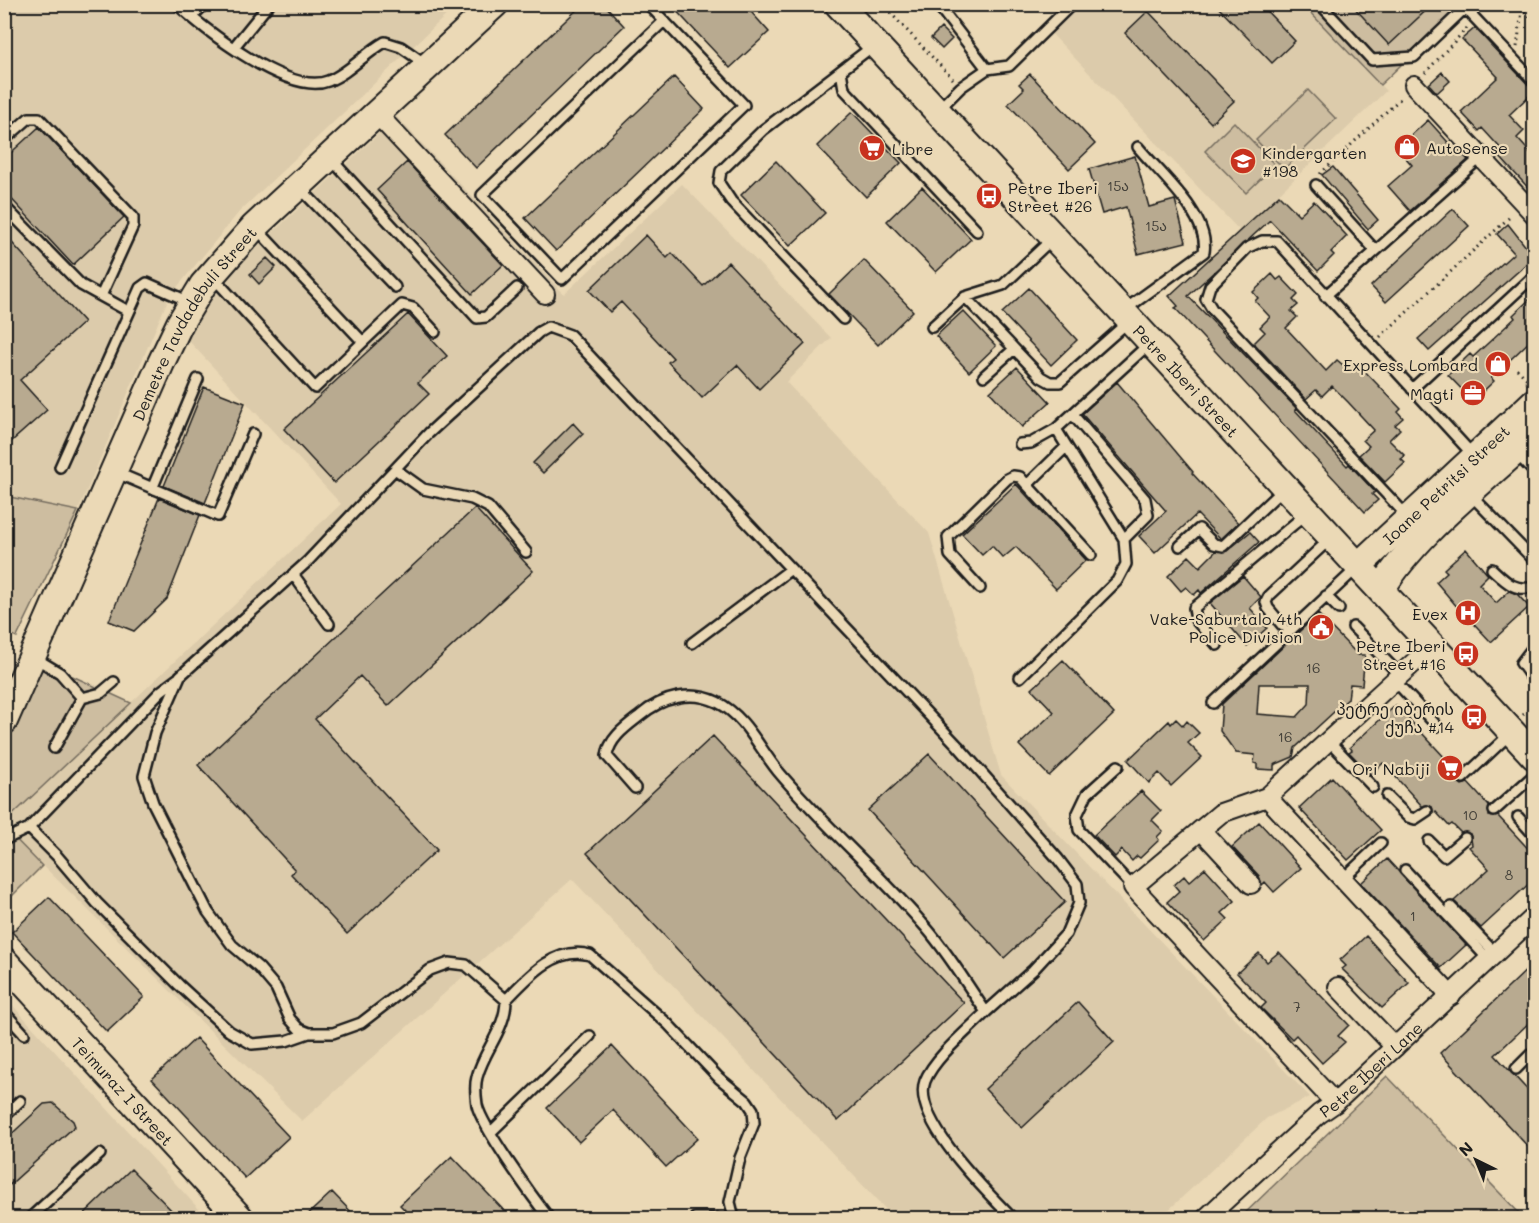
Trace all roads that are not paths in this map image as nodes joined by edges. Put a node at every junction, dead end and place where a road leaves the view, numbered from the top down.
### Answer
1 (177, 4) edge
2 (205, 4) edge
3 (269, 4) edge
4 (495, 4) edge
5 (648, 4) edge
6 (838, 4) edge
7 (938, 4) edge
8 (1072, 4) edge
9 (1320, 4) edge
10 (1473, 12) edge
11 (190, 17) junction
12 (664, 21) junction
13 (875, 45) junction
14 (234, 47) junction
15 (428, 66) junction
16 (987, 69) junction
17 (841, 71) junction
18 (1534, 81) edge
19 (1414, 86) road end
20 (936, 112) junction
21 (377, 114) junction
22 (4, 140) edge
23 (1138, 147) dead end
24 (330, 158) junction
25 (1480, 158) junction
26 (1317, 185) road end
27 (298, 186) junction
28 (4, 206) edge
29 (1529, 209) edge
30 (254, 226) junction
31 (977, 231) dead end
32 (1054, 238) junction
33 (1375, 250) junction
34 (212, 275) junction
35 (1534, 276) edge
36 (395, 287) dead end
37 (517, 288) dead end
38 (545, 294) dead end
39 (101, 296) junction
40 (1325, 296) junction
41 (965, 297) junction
42 (192, 303) junction
43 (128, 311) junction
44 (1126, 316) junction
45 (843, 319) dead end
46 (932, 327) dead end
47 (435, 332) dead end
48 (363, 342) junction
49 (1151, 343) junction
50 (1014, 349) junction
51 (984, 376) dead end
52 (198, 379) dead end
53 (1412, 389) junction
54 (1534, 402) edge
55 (1073, 415) junction
56 (1056, 429) junction
57 (253, 434) dead end
58 (1534, 434) edge
59 (1020, 444) dead end
60 (1066, 447) junction
61 (1515, 452) junction
62 (1475, 458) junction
63 (60, 467) dead end
64 (395, 469) junction
65 (113, 471) junction
66 (1534, 472) edge
67 (1027, 484) junction
68 (1285, 487) junction
69 (152, 489) junction
70 (1470, 494) junction
71 (1308, 512) junction
72 (1410, 519) junction
73 (1332, 537) junction
74 (1124, 539) junction
75 (1180, 546) dead end
76 (526, 552) dead end
77 (1091, 555) dead end
78 (1534, 560) edge
79 (1358, 566) junction
80 (791, 569) junction
81 (1492, 569) dead end
82 (293, 574) junction
83 (1534, 587) edge
84 (980, 588) dead end
85 (1381, 590) junction
86 (1326, 596) junction
87 (1339, 609) dead end
88 (328, 624) dead end
89 (1283, 626) dead end
90 (1353, 627) dead end
91 (692, 643) dead end
92 (1217, 645) dead end
93 (1432, 646) junction
94 (1534, 646) edge
95 (32, 657) junction
96 (180, 676) junction
97 (1020, 677) dead end
98 (1397, 677) junction
99 (1534, 681) edge
100 (114, 682) dead end
101 (82, 698) junction
102 (1213, 703) dead end
103 (4, 721) edge
104 (1437, 726) dead end
105 (1515, 726) junction
106 (1328, 740) junction
107 (54, 747) dead end
108 (1534, 756) edge
109 (1118, 766) dead end
110 (1534, 775) edge
111 (1463, 777) dead end
112 (1373, 787) dead end
113 (635, 788) dead end
114 (1388, 796) dead end
115 (1267, 797) junction
116 (1427, 811) dead end
117 (1494, 811) dead end
118 (1518, 817) dead end
119 (29, 828) junction
120 (1201, 830) junction
121 (1534, 835) edge
122 (1465, 838) dead end
123 (4, 840) edge
124 (1429, 841) dead end
125 (1381, 843) dead end
126 (1405, 870) dead end
127 (1343, 879) junction
128 (1251, 884) dead end
129 (1133, 887) junction
130 (1451, 907) dead end
131 (1534, 917) edge
132 (1492, 957) junction
133 (4, 961) edge
134 (1338, 987) dead end
135 (1451, 996) junction
136 (506, 1000) junction
137 (4, 1012) edge
138 (986, 1012) junction
139 (309, 1033) junction
140 (24, 1034) dead end
141 (590, 1036) dead end
142 (1395, 1047) junction
143 (1534, 1051) edge
144 (1516, 1069) dead end
145 (20, 1101) dead end
146 (1335, 1103) junction
147 (4, 1116) edge
148 (491, 1132) junction
149 (100, 1154) dead end
150 (30, 1218) edge
151 (240, 1218) edge
152 (549, 1218) edge
153 (695, 1218) edge
154 (716, 1218) edge
155 (734, 1218) edge
156 (1012, 1218) edge
157 (1206, 1218) edge

1 - 11 lane
2 - 11 lane
3 - 14 lane
4 - 15 street, Demetre Tavdadebuli Street
5 - 12 lane
6 - 13 street, Petre Iberi Street
7 - 16 lane
8 - 16 lane
9 - 10 lane
10 - 18 lane
11 - 14 lane
12 - 12 lane
13 - 17 lane
13 - 20 street, Petre Iberi Street
14 - 15 lane
15 - 21 street, Demetre Tavdadebuli Street
16 - 20 lane
17 - 31 lane
17 - 45 lane
19 - 25 street
20 - 32 street, Petre Iberi Street
21 - 24 street, Demetre Tavdadebuli Street
21 - 38 street
22 - 39 lane
23 - 44 lane
24 - 27 street, Demetre Tavdadebuli Street
24 - 37 lane
25 - 29 street
25 - 33 lane
26 - 33 lane
27 - 30 street, Demetre Tavdadebuli Street
27 - 36 lane
28 - 39 lane
30 - 34 street, Demetre Tavdadebuli Street
30 - 48 lane
32 - 41 lane
32 - 44 street, Petre Iberi Street
33 - 40 lane
34 - 42 street, Demetre Tavdadebuli Street
34 - 48 lane
35 - 53 lane
39 - 43 lane
40 - 53 lane
40 - 72 lane
41 - 46 lane
41 - 50 lane
42 - 43 lane
42 - 65 street, Demetre Tavdadebuli Street
43 - 63 lane
44 - 49 street, Petre Iberi Street
44 - 50 lane
47 - 48 lane
49 - 55 lane
49 - 68 street, Petre Iberi Street
50 - 51 lane
52 - 69 lane
53 - 62 lane
54 - 62 street, Ioane Petritsi Street
55 - 56 lane
55 - 74 lane
56 - 59 lane
56 - 60 lane
57 - 69 lane
58 - 61 street, Ioane Petritsi Street
60 - 67 lane
60 - 74 lane
61 - 66 lane
61 - 70 street, Ioane Petritsi Street
62 - 72 street, Ioane Petritsi Street
64 - 76 lane
64 - 80 lane
64 - 82 lane
65 - 69 lane
65 - 95 street, Demetre Tavdadebuli Street
67 - 77 lane
67 - 84 lane
68 - 71 street, Petre Iberi Street
68 - 75 lane
70 - 78 lane
70 - 85 street, Ioane Petritsi Street
71 - 73 street, Petre Iberi Street
71 - 92 lane
72 - 79 street, Ioane Petritsi Street
73 - 79 street, Petre Iberi Street
73 - 89 lane
74 - 97 lane
79 - 85 street, Petre Iberi Street
79 - 86 lane
80 - 91 lane
80 - 138 lane
81 - 83 lane
82 - 88 lane
82 - 96 lane
85 - 93 street, Petre Iberi Street
86 - 87 lane
86 - 102 lane
90 - 98 lane
93 - 98 street
93 - 105 street, Petre Iberi Street
94 - 99 lane
95 - 101 lane
95 - 103 street, Demetre Tavdadebuli Street
96 - 119 lane
96 - 139 lane
98 - 104 lane
98 - 106 street
100 - 101 lane
101 - 107 lane
105 - 108 street, Petre Iberi Street
105 - 111 lane
106 - 112 lane
106 - 115 street
109 - 129 lane
110 - 117 lane
113 - 138 lane
114 - 116 lane
115 - 120 street
115 - 127 street
118 - 121 lane
119 - 123 lane
119 - 139 lane
120 - 128 street
120 - 129 street
122 - 124 lane
125 - 127 lane
126 - 132 lane
127 - 135 street
129 - 146 street
130 - 132 lane
131 - 132 street, Petre Iberi Lane
132 - 135 street, Petre Iberi Lane
133 - 151 street, Teimuraz I Street
134 - 142 street
135 - 142 street, Petre Iberi Lane
136 - 139 lane
136 - 148 lane
136 - 155 lane
137 - 140 lane
138 - 156 lane
141 - 148 lane
142 - 146 street, Petre Iberi Lane
143 - 144 lane
145 - 147 lane
146 - 157 street, Petre Iberi Lane
148 - 152 lane
149 - 150 lane
153 - 154 lane

